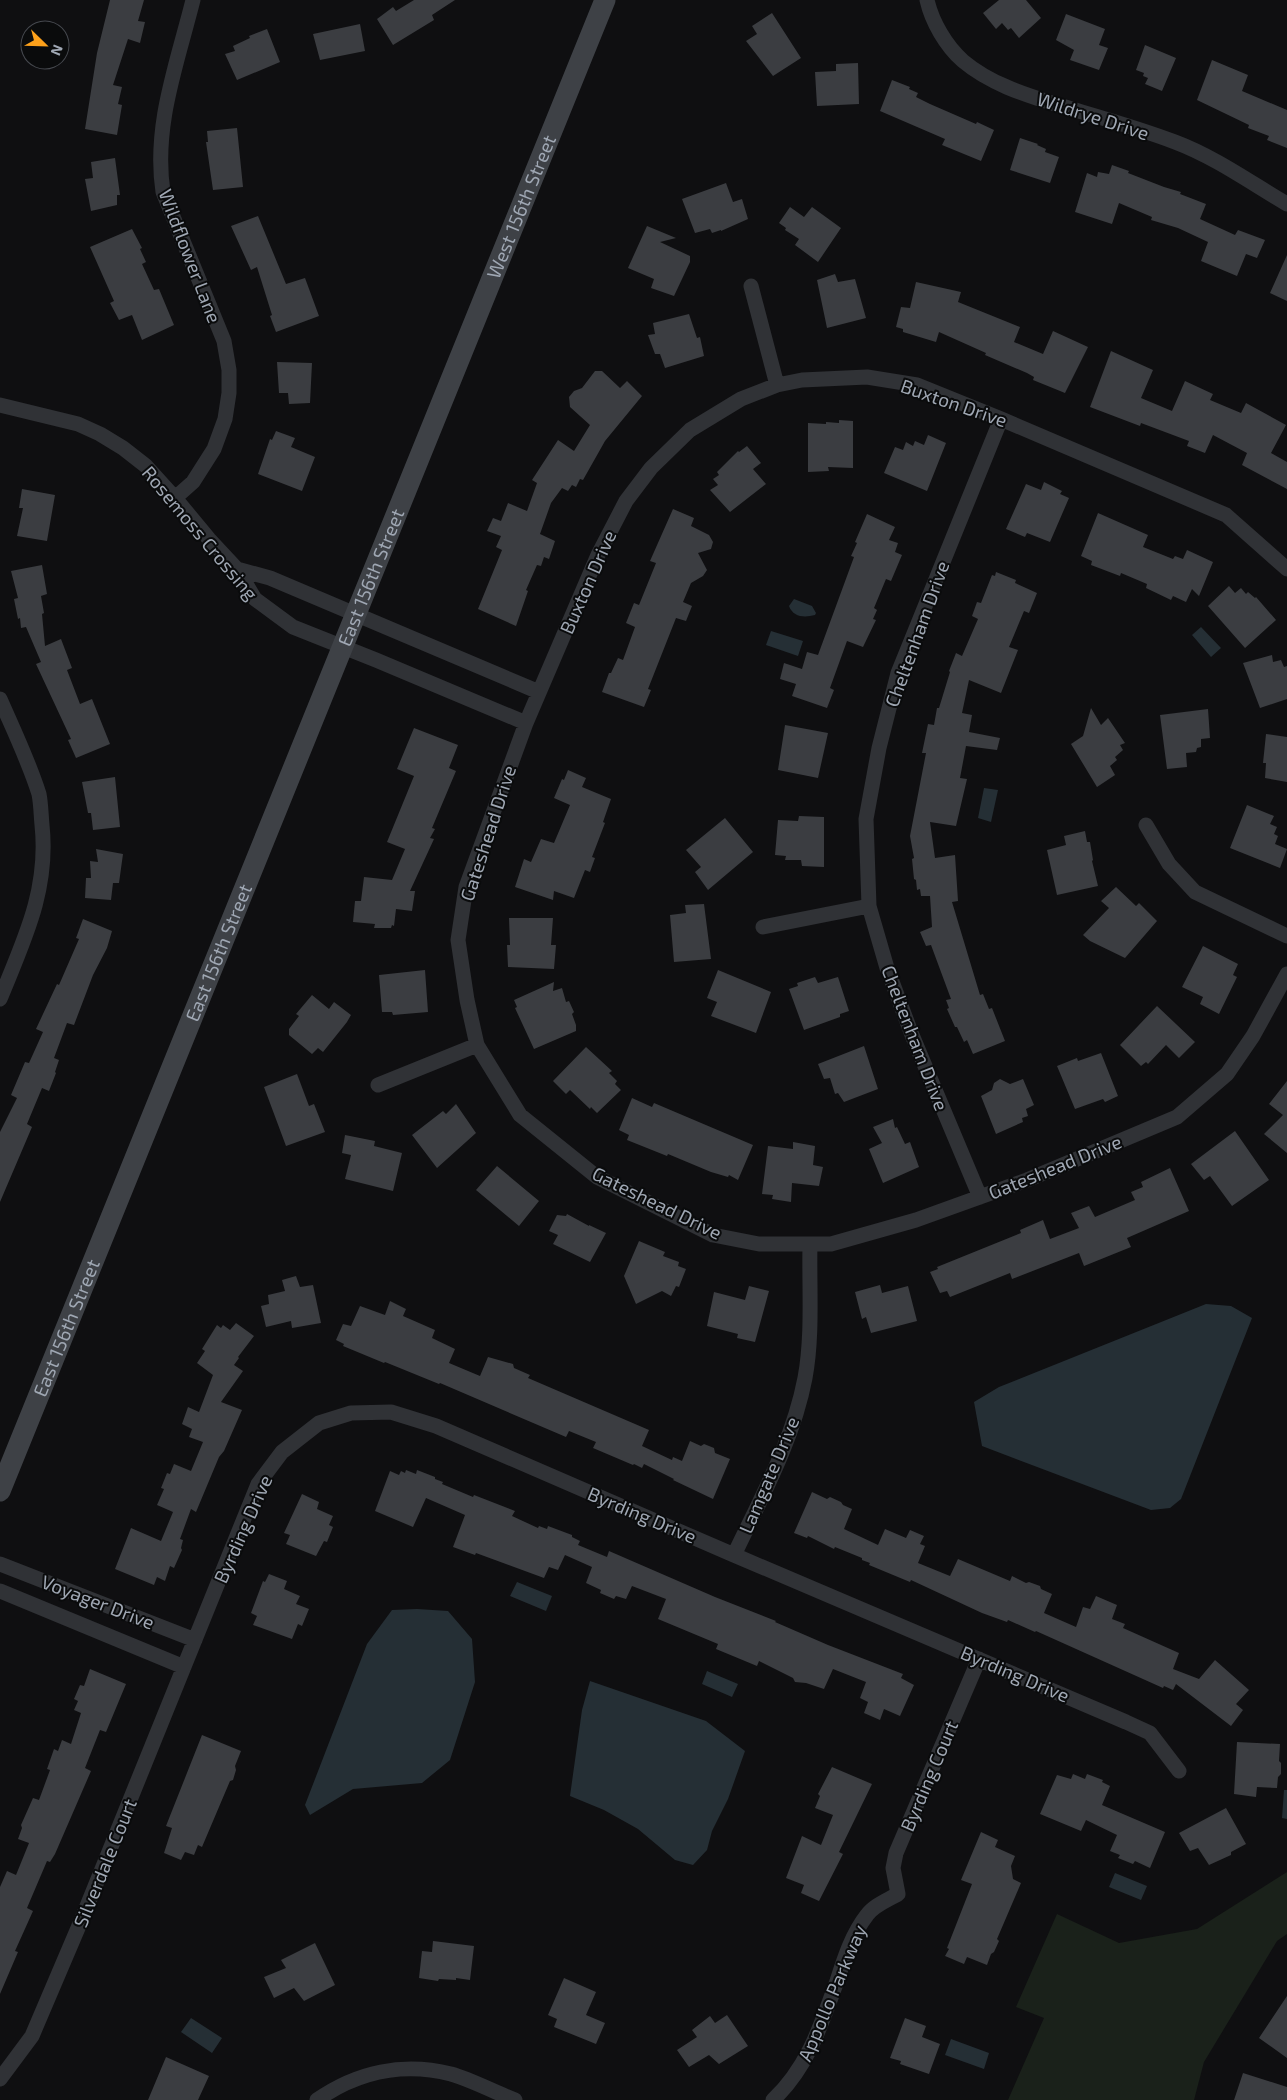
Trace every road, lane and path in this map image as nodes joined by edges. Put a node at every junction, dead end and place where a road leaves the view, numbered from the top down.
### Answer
1 (193, 0) edge
2 (605, 0) edge
3 (926, 0) edge
4 (1287, 204) edge
5 (751, 286) dead end
6 (776, 385) junction
7 (0, 405) edge
8 (438, 414) joint
9 (1001, 419) junction
10 (175, 498) junction
11 (237, 569) junction
12 (1287, 569) edge
13 (356, 615) junction
14 (342, 647) junction
15 (539, 692) junction
16 (0, 699) edge
17 (526, 723) junction
18 (1146, 825) dead end
19 (869, 906) junction
20 (763, 927) dead end
21 (1287, 936) edge
22 (1287, 974) edge
23 (0, 1000) edge
24 (477, 1045) junction
25 (378, 1085) dead end
26 (980, 1197) junction
27 (810, 1244) junction
28 (0, 1491) edge
29 (734, 1555) junction
30 (0, 1564) edge
31 (0, 1592) edge
32 (195, 1640) junction
33 (979, 1660) junction
34 (184, 1667) junction
35 (1179, 1771) dead end
36 (898, 1894) joint
37 (0, 2079) edge
38 (317, 2100) edge
39 (515, 2100) edge
40 (772, 2100) edge

1 - 10 street, Wildflower Lane
2 - 8 street, West 156th Street
3 - 4 street, Wildrye Drive
5 - 6 street
6 - 9 street, Buxton Drive
6 - 15 street, Buxton Drive
7 - 10 street, Rosemoss Crossing
8 - 13 street, East 156th Street
9 - 12 street, Buxton Drive
9 - 19 street, Cheltenham Drive
10 - 11 street, Rosemoss Crossing
11 - 13 street
11 - 14 street, Rosemoss Crossing
13 - 14 street, East 156th Street
13 - 15 street
14 - 17 street, Rosemoss Crossing
14 - 28 street, East 156th Street
15 - 17 street, Gateshead Drive
16 - 23 street
17 - 24 street, Gateshead Drive
18 - 21 street
19 - 20 street
19 - 26 street, Cheltenham Drive
22 - 26 street, Gateshead Drive
24 - 25 street
24 - 27 street, Gateshead Drive
26 - 27 street, Gateshead Drive
27 - 29 street, Lamgate Drive
29 - 32 street, Byrding Drive
29 - 33 street, Byrding Drive
30 - 32 street, Voyager Drive
31 - 34 street
32 - 34 street, Silverdale Court
33 - 35 street, Byrding Drive
33 - 36 street, Byrding Court
34 - 37 street, Silverdale Court
36 - 40 street, Appollo Parkway
38 - 39 street

